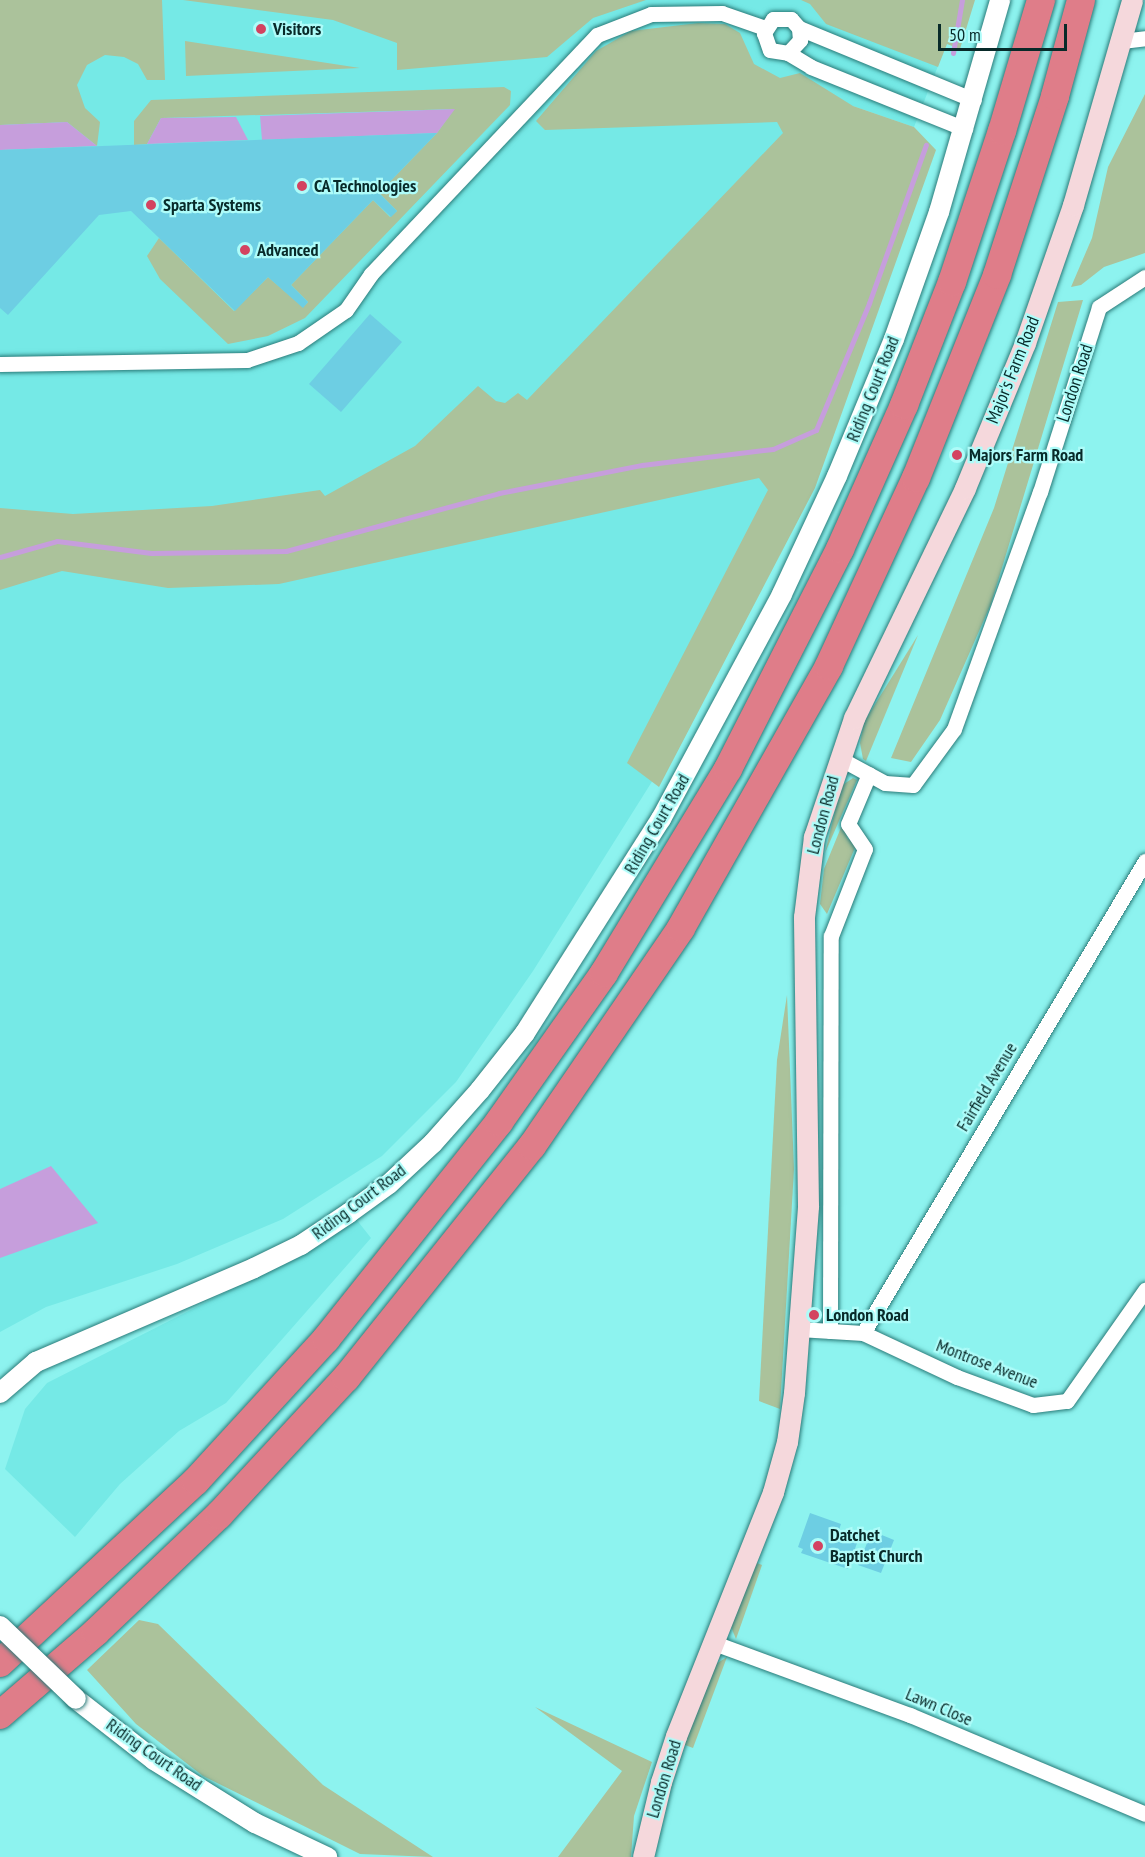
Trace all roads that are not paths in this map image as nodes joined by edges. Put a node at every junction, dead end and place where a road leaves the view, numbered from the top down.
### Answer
1 (1000, 0) edge
2 (1041, 0) edge
3 (1081, 0) edge
4 (1132, 0) edge
5 (765, 28) junction
6 (798, 28) junction
7 (1145, 38) edge
8 (1122, 41) junction
9 (788, 53) junction
10 (974, 100) junction
11 (965, 129) junction
12 (1145, 277) edge
13 (0, 364) edge
14 (839, 758) junction
15 (869, 774) junction
16 (1145, 861) edge
17 (1145, 1290) edge
18 (799, 1329) junction
19 (831, 1331) junction
20 (863, 1333) junction
21 (0, 1393) edge
22 (0, 1626) edge
23 (714, 1643) junction
24 (0, 1663) edge
25 (0, 1714) edge
26 (1145, 1814) edge
27 (327, 1857) edge
28 (644, 1857) edge

1 - 10 street, Riding Court Road
2 - 24 highway
3 - 25 highway
4 - 8 main road, Major's Farm Road
5 - 6 street
5 - 9 street
5 - 13 street
6 - 9 street
6 - 10 street
7 - 8 street
8 - 14 main road, Major's Farm Road
9 - 11 street
10 - 11 street, Riding Court Road
11 - 21 street, Riding Court Road
12 - 15 street, London Road
14 - 15 street, London Road
14 - 18 main road, London Road
15 - 19 street
16 - 20 street, Fairfield Avenue
17 - 20 street, Montrose Avenue
18 - 19 street, Montrose Avenue
18 - 23 main road, London Road
19 - 20 street, Montrose Avenue
22 - 27 street, Riding Court Road, bridge
23 - 26 street, Lawn Close
23 - 28 main road, London Road

